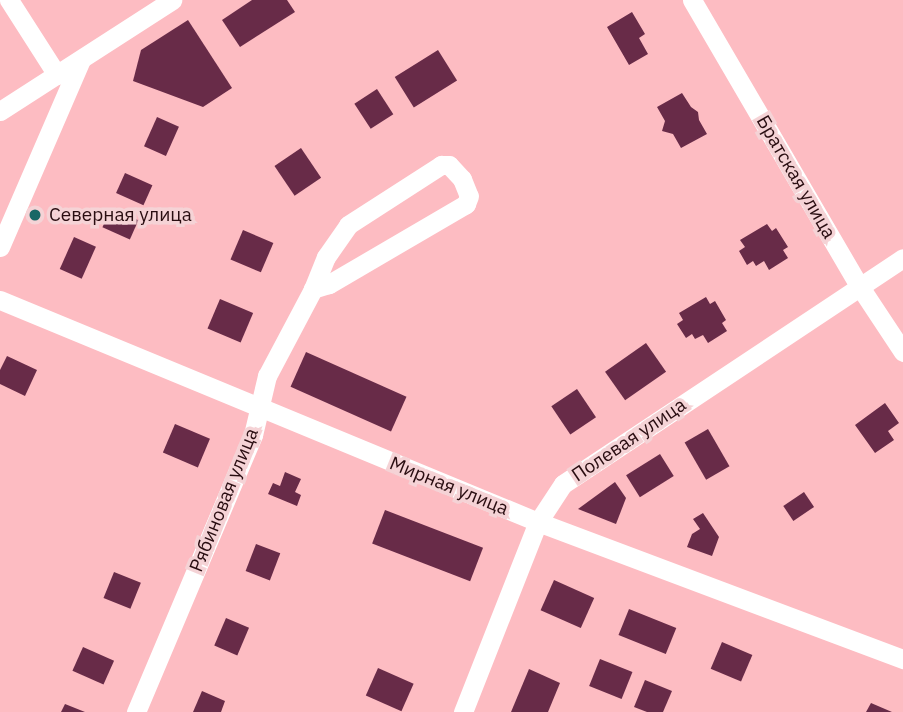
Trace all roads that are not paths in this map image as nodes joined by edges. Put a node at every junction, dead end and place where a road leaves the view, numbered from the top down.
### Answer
1 (9, 0) edge
2 (172, 0) edge
3 (692, 0) edge
4 (81, 60) junction
5 (57, 75) junction
6 (0, 111) edge
7 (0, 247) edge
8 (903, 258) edge
9 (860, 287) junction
10 (313, 289) junction
11 (0, 300) edge
12 (903, 352) edge
13 (260, 409) junction
14 (538, 522) junction
15 (903, 659) edge
16 (136, 712) edge
17 (463, 712) edge

1 - 5 street
2 - 4 street
3 - 9 street, Братская улица
4 - 5 street
4 - 7 street
5 - 6 street
8 - 9 street, Полевая улица
9 - 12 street, Братская улица
9 - 14 street, Полевая улица
10 - 10 street, Рябиновая улица
10 - 13 street, Рябиновая улица
11 - 13 street, Мирная улица
13 - 14 street, Мирная улица
13 - 16 street, Рябиновая улица
14 - 15 street, Мирная улица
14 - 17 street, Полевая улица

